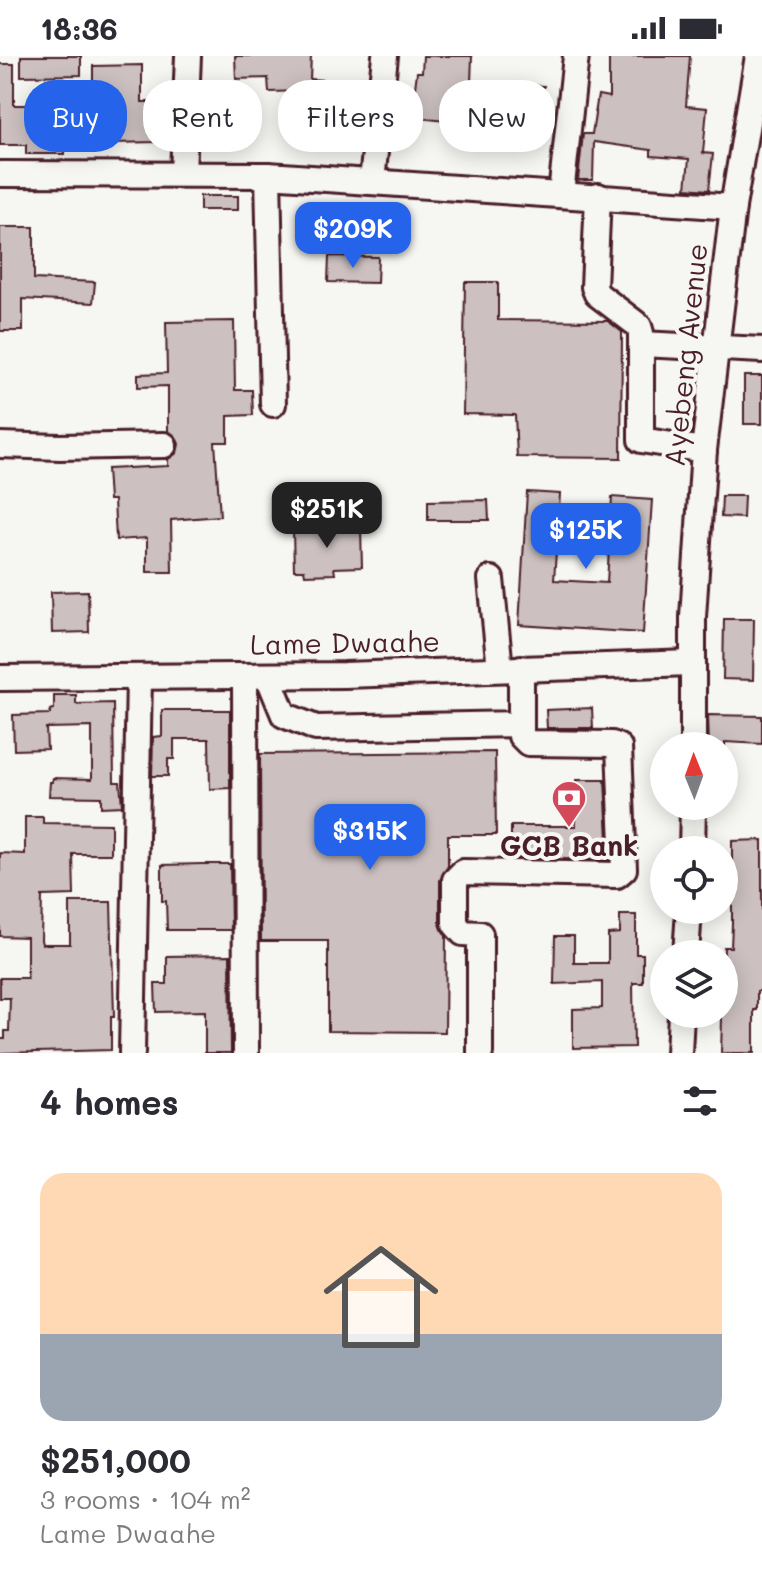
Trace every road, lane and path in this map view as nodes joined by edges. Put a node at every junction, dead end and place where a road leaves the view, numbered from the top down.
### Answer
1 (188, 56) edge
2 (385, 56) edge
3 (576, 56) edge
4 (758, 56) edge
5 (753, 148) edge
6 (183, 173) junction
7 (0, 174) edge
8 (268, 175) junction
9 (372, 181) junction
10 (561, 194) junction
11 (598, 196) junction
12 (733, 207) junction
13 (641, 344) junction
14 (717, 349) junction
15 (762, 350) edge
16 (273, 404) dead end
17 (0, 445) edge
18 (164, 445) dead end
19 (704, 450) junction
20 (491, 579) dead end
21 (691, 663) junction
22 (510, 668) junction
23 (256, 676) junction
24 (139, 677) junction
25 (0, 678) edge
26 (521, 724) junction
27 (693, 732) edge
28 (680, 1028) edge
29 (132, 1053) edge
30 (246, 1053) edge
31 (480, 1053) edge
32 (679, 1053) edge

1 - 6 street
2 - 9 street
3 - 10 street
4 - 5 street, Ayebeng Avenue
5 - 12 street, Ayebeng Avenue
6 - 7 street
6 - 8 street
8 - 9 street
8 - 16 street
9 - 10 street
10 - 11 street
11 - 12 street
11 - 13 street
12 - 14 street, Ayebeng Avenue
13 - 14 street
13 - 19 street
14 - 15 street
14 - 19 street, Ayebeng Avenue
17 - 18 street
19 - 21 street, Ayebeng Avenue
20 - 22 street
21 - 22 street, Lame Dwaahe
21 - 27 street, Ayebeng Avenue
22 - 23 street, Lame Dwaahe
22 - 26 street
23 - 24 street, Lame Dwaahe
23 - 26 street
23 - 30 street
24 - 25 street, Lame Dwaahe
24 - 29 street
26 - 31 street
28 - 32 street

